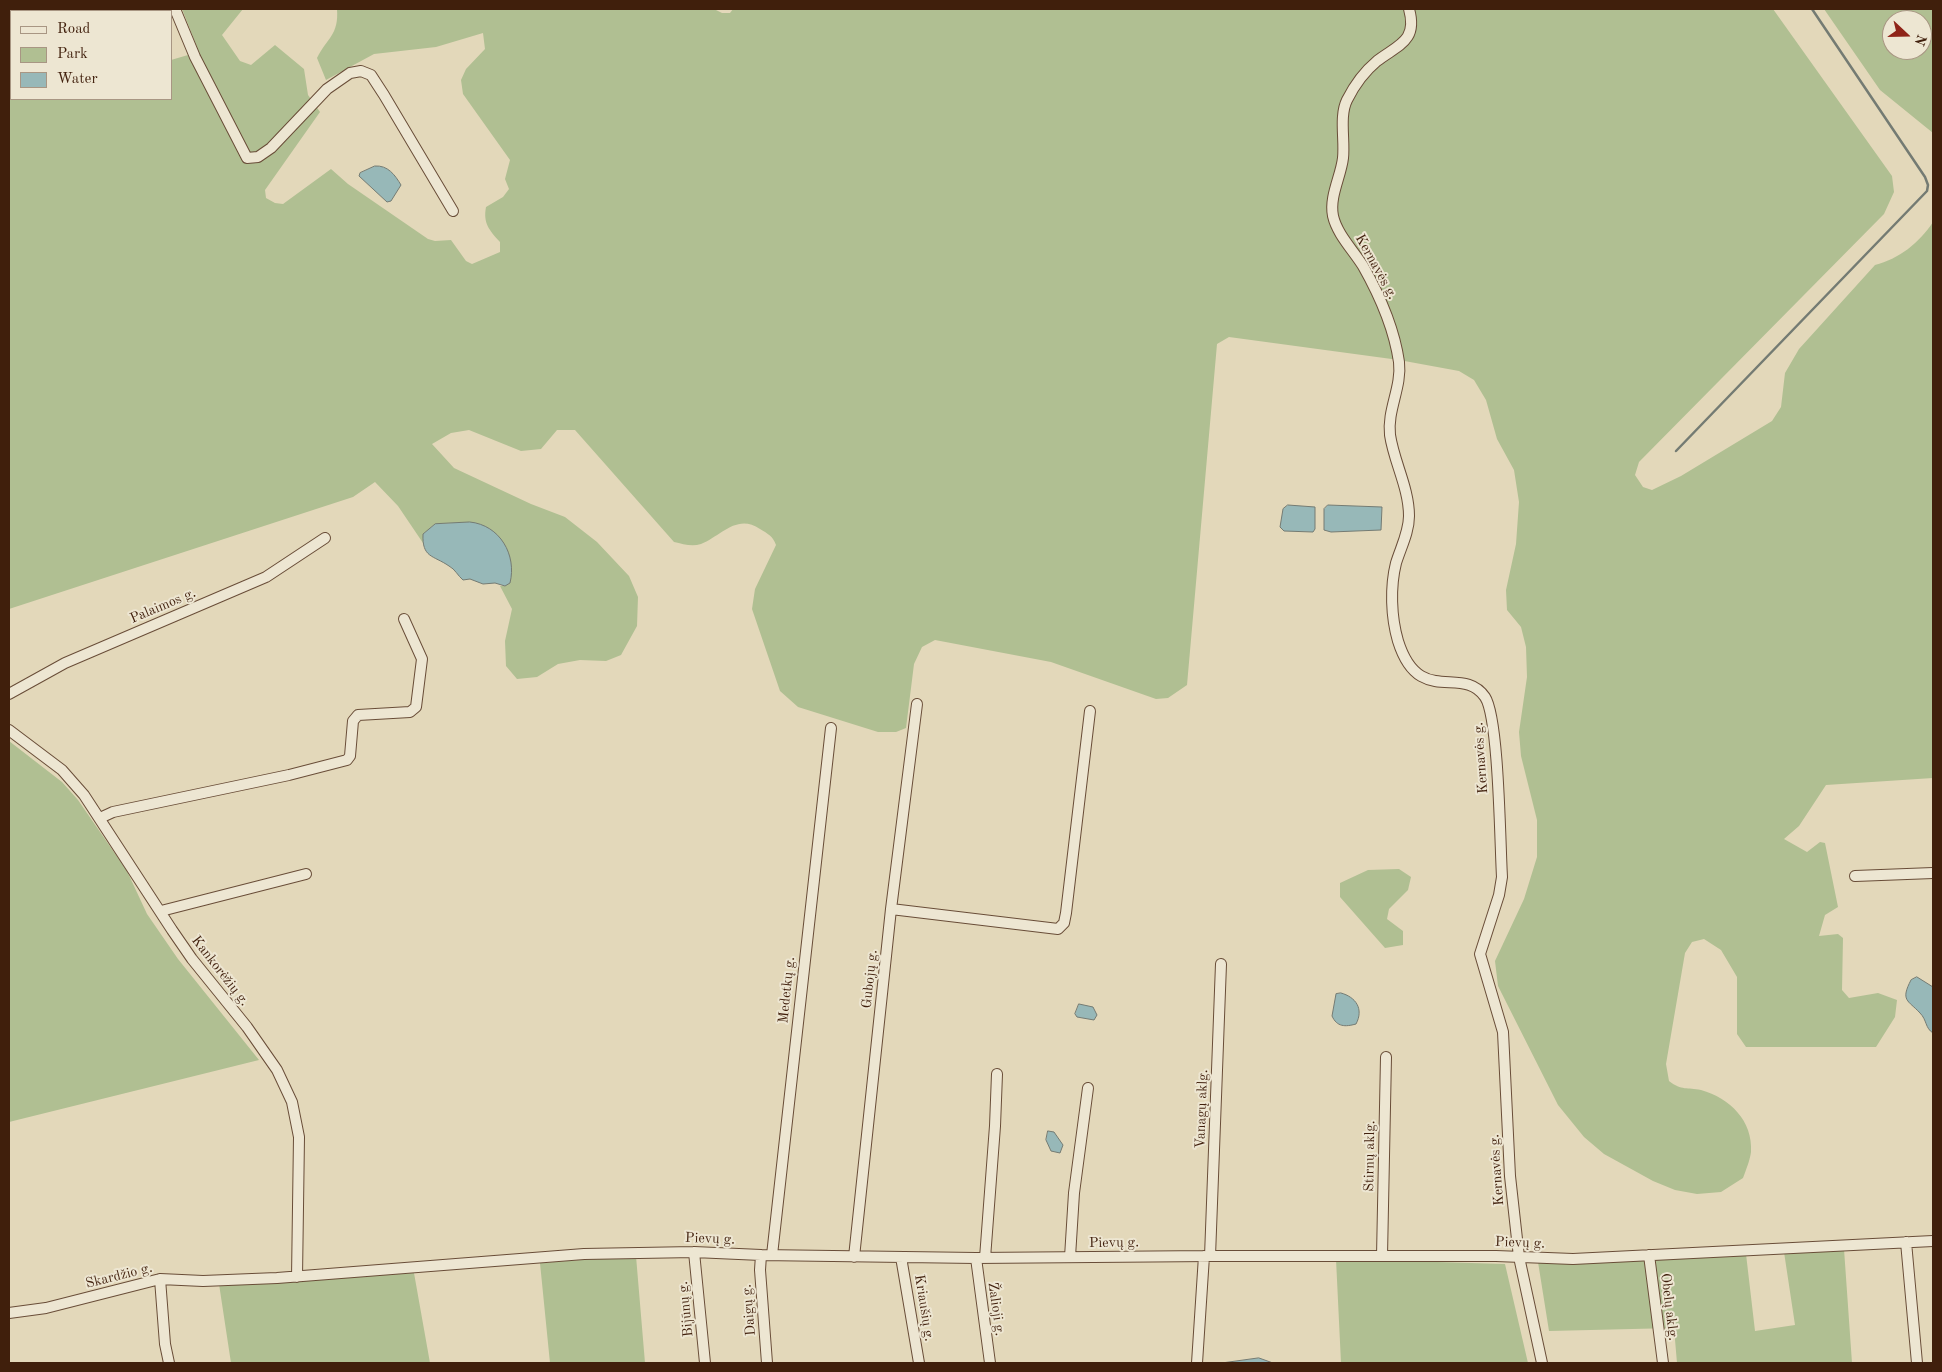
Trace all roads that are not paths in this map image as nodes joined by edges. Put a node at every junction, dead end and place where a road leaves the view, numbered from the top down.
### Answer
1 (174, 9) edge
2 (1409, 9) edge
3 (453, 211) dead end
4 (325, 538) dead end
5 (404, 619) dead end
6 (9, 694) edge
7 (917, 704) dead end
8 (1090, 711) dead end
9 (830, 728) dead end
10 (9, 730) edge
11 (100, 818) junction
12 (1933, 873) edge
13 (306, 874) dead end
14 (1855, 876) dead end
15 (891, 909) junction
16 (161, 911) junction
17 (1221, 964) dead end
18 (1386, 1057) dead end
19 (997, 1074) dead end
20 (1088, 1088) dead end
21 (1933, 1241) edge
22 (1906, 1242) junction
23 (694, 1252) junction
24 (761, 1255) junction
25 (772, 1255) junction
26 (1649, 1255) junction
27 (854, 1256) junction
28 (1207, 1256) junction
29 (1382, 1256) junction
30 (901, 1257) junction
31 (1070, 1257) junction
32 (1519, 1257) junction
33 (980, 1258) junction
34 (297, 1277) junction
35 (160, 1279) junction
36 (9, 1313) edge
37 (170, 1363) edge
38 (705, 1363) edge
39 (767, 1363) edge
40 (919, 1363) edge
41 (990, 1363) edge
42 (1197, 1363) edge
43 (1542, 1363) edge
44 (1663, 1363) edge
45 (1917, 1363) edge

1 - 3 street
2 - 32 street, Kernavės g.
4 - 6 street, Palaimos g.
5 - 11 street
7 - 15 street, Gubojų g.
8 - 15 street
9 - 25 street, Medetkų g.
10 - 11 street, Kankorėžių g.
11 - 16 street, Kankorėžių g.
12 - 14 street
13 - 16 street
15 - 27 street, Gubojų g.
16 - 34 street, Kankorėžių g.
17 - 28 street, Vanagų aklg.
18 - 29 street, Stirnų aklg.
19 - 33 street, Žalioji g.
20 - 31 street
21 - 22 street, Pievų g.
22 - 26 street, Pievų g.
22 - 45 street
23 - 24 street, Pievų g.
23 - 34 street, Pievų g.
23 - 38 street, Bijūnų g.
24 - 25 street, Pievų g.
24 - 39 street, Daigų g.
25 - 27 street, Pievų g.
26 - 32 street, Pievų g.
26 - 44 street, Obelų aklg.
27 - 30 street, Pievų g.
28 - 29 street, Pievų g.
28 - 31 street, Pievų g.
28 - 42 street, Vanagų aklg.
29 - 32 street, Pievų g.
30 - 33 street, Pievų g.
30 - 40 street, Kriaušių g.
31 - 33 street, Pievų g.
32 - 43 street, Kernavės g.
33 - 41 street, Žalioji g.
34 - 35 street, Skardžio g.
35 - 36 street, Skardžio g.
35 - 37 street

